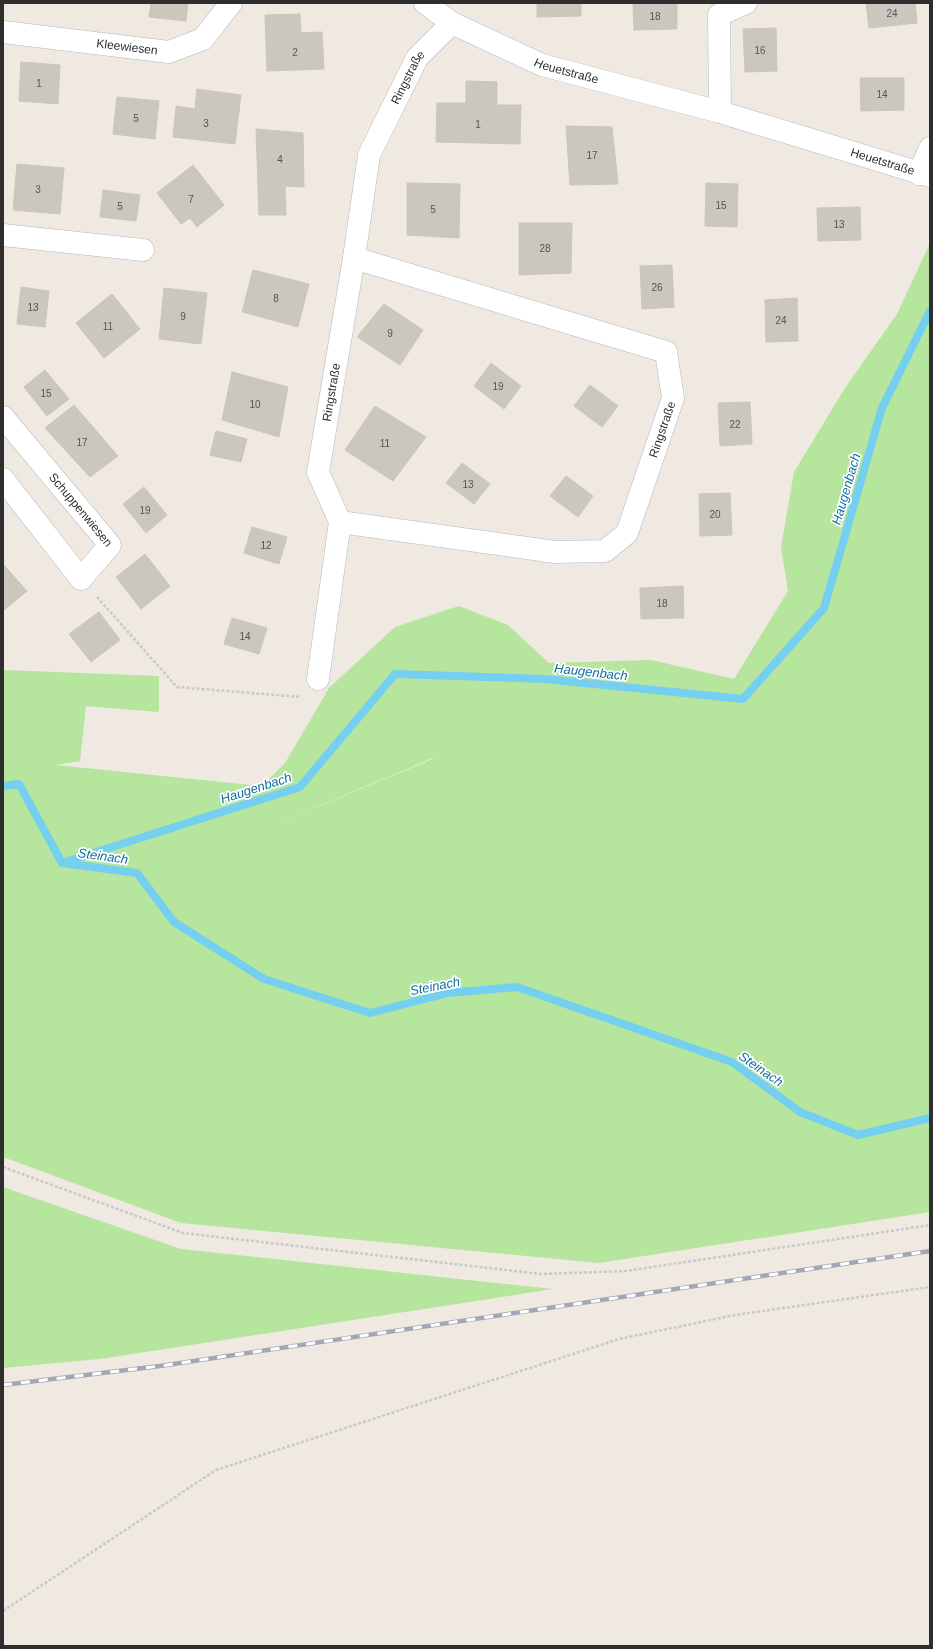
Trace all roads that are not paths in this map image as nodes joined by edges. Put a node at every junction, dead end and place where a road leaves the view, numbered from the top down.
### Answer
1 (231, 3) edge
2 (425, 3) edge
3 (746, 3) edge
4 (452, 23) junction
5 (3, 35) edge
6 (720, 112) junction
7 (930, 148) edge
8 (925, 175) edge
9 (3, 235) edge
10 (143, 250) dead end
11 (354, 258) junction
12 (3, 417) edge
13 (3, 479) edge
14 (340, 522) junction
15 (318, 679) road end

1 - 5 street, Kleewiesen
2 - 4 street, Heuetstraße
3 - 6 street
4 - 6 street, Heuetstraße
4 - 11 street, Ringstraße
6 - 8 street, Heuetstraße
7 - 8 street
9 - 10 street
11 - 14 street, Ringstraße
11 - 14 street, Ringstraße
12 - 13 street, Schuppenwiesen
14 - 15 street

